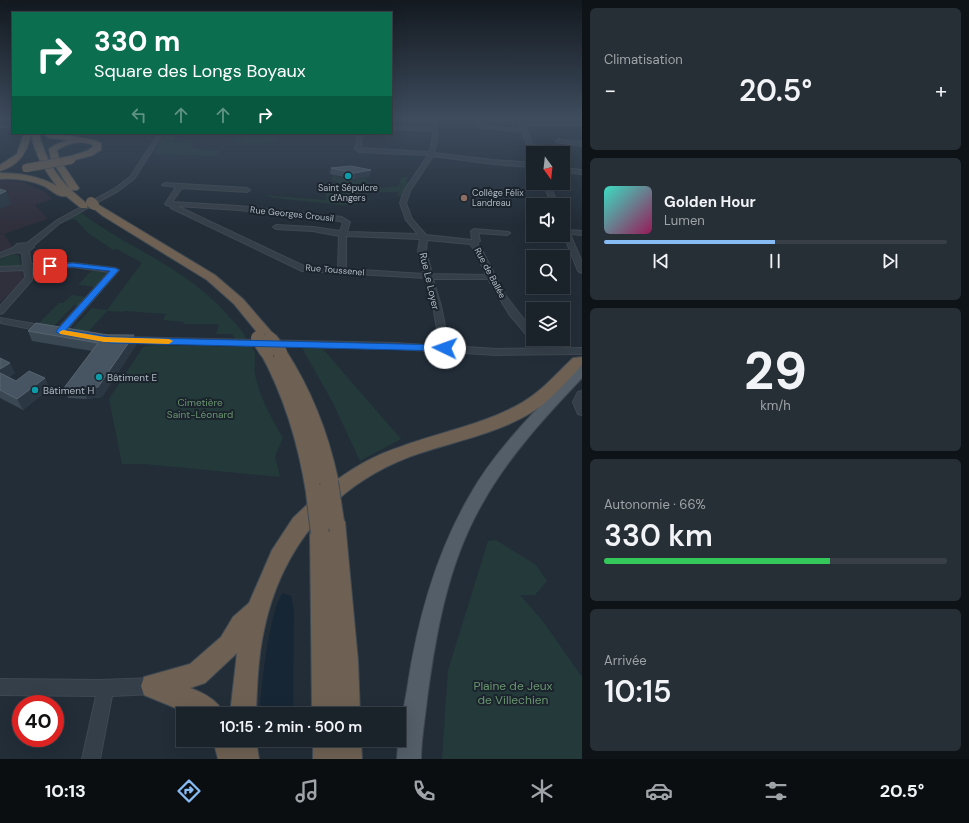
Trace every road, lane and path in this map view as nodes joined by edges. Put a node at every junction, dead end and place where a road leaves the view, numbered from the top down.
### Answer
1 (22, 153) edge
2 (40, 153) edge
3 (48, 153) edge
4 (54, 153) edge
5 (88, 153) edge
6 (94, 153) edge
7 (148, 153) edge
8 (420, 153) edge
9 (431, 154) junction
10 (71, 159) junction
11 (526, 164) edge
12 (0, 168) edge
13 (570, 171) edge
14 (0, 172) edge
15 (582, 172) edge
16 (0, 176) edge
17 (165, 185) dead end
18 (180, 186) junction
19 (74, 188) junction
20 (247, 190) dead end
21 (168, 204) junction
22 (87, 206) junction
23 (276, 227) dead end
24 (570, 230) edge
25 (507, 233) dead end
26 (582, 233) edge
27 (343, 234) junction
28 (424, 237) junction
29 (472, 242) junction
30 (570, 242) edge
31 (27, 248) junction
32 (0, 255) edge
33 (28, 267) junction
34 (0, 269) edge
35 (582, 271) edge
36 (342, 272) junction
37 (429, 276) junction
38 (491, 278) junction
39 (0, 311) edge
40 (0, 321) edge
41 (526, 329) edge
42 (111, 340) edge
43 (269, 345) junction
44 (541, 346) edge
45 (445, 348) junction
46 (546, 351) junction
47 (581, 361) edge
48 (582, 395) edge
49 (582, 411) edge
50 (328, 527) junction
51 (256, 611) junction
52 (153, 686) junction
53 (0, 687) edge
54 (106, 687) junction
55 (201, 707) edge
56 (243, 707) edge
57 (325, 707) edge
58 (348, 707) edge
59 (228, 747) edge
60 (244, 747) edge
61 (326, 747) edge
62 (348, 747) edge
63 (91, 759) edge
64 (231, 759) edge
65 (246, 759) edge
66 (326, 759) edge
67 (349, 759) edge
68 (409, 759) edge

1 - 12 highway
2 - 22 highway
3 - 19 highway
4 - 19 highway
5 - 10 highway
6 - 10 highway
7 - 31 street
8 - 9 street
9 - 11 street
9 - 28 street
10 - 14 highway, bridge
13 - 15 street
16 - 22 highway
17 - 18 street
18 - 20 street
18 - 21 street
19 - 22 highway
21 - 27 street, Rue Georges Crousil
21 - 36 street, Rue Toussenel
22 - 43 highway
22 - 43 highway
23 - 27 street
24 - 26 street
25 - 29 street
27 - 28 street, Rue Georges Crousil
27 - 36 street
28 - 29 street, Rue de Ballée
28 - 37 street, Rue Le Loyer
29 - 38 street, Rue de Ballée
30 - 35 street
31 - 32 street
31 - 33 street
33 - 34 street
33 - 39 street
33 - 40 street
36 - 37 street, Rue Toussenel
37 - 38 street, Rue Toussenel
37 - 45 street, Rue Le Loyer
38 - 41 street, Rue de Ballée
42 - 45 street
43 - 50 highway, bridge
44 - 46 street, Rue de Ballée
45 - 46 street
46 - 47 street
47 - 51 highway
47 - 68 main road
48 - 49 street
50 - 57 highway
50 - 58 highway
51 - 52 highway
51 - 56 highway
52 - 54 street
52 - 55 highway
53 - 54 street
54 - 63 street
59 - 64 highway
60 - 65 highway
61 - 66 highway
62 - 67 highway

